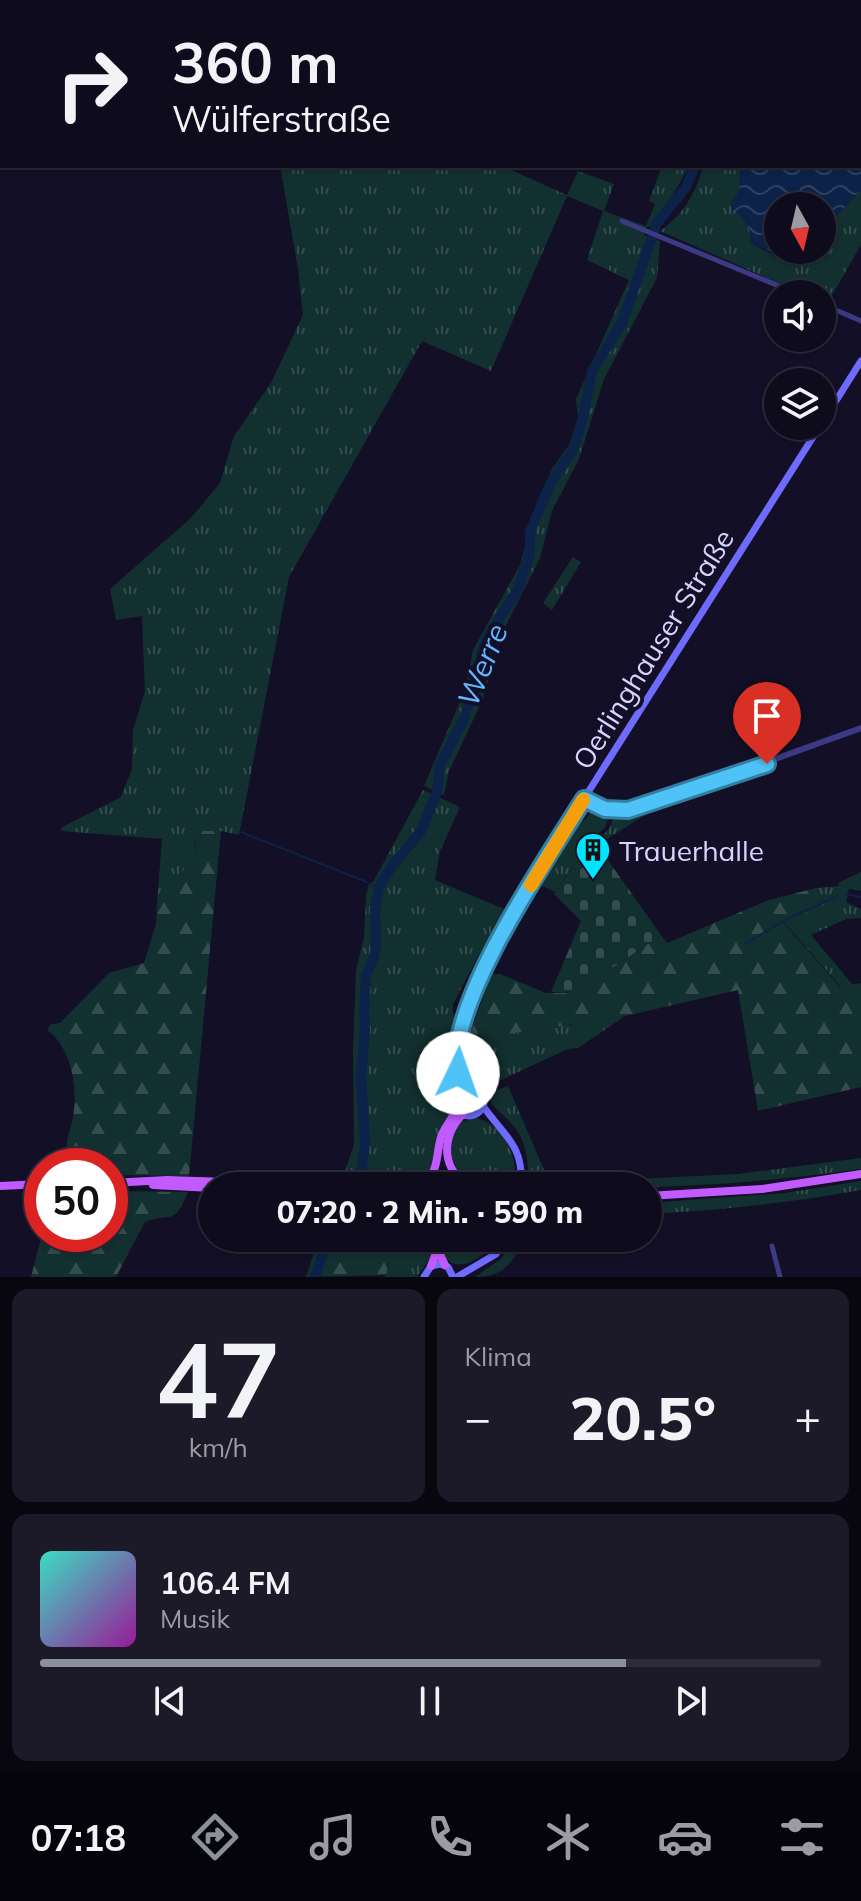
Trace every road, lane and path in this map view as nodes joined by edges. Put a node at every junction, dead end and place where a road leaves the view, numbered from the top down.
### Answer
1 (622, 221) dead end
2 (764, 280) edge
3 (836, 310) edge
4 (861, 321) edge
5 (861, 361) edge
6 (836, 400) edge
7 (811, 440) edge
8 (861, 728) edge
9 (584, 799) junction
10 (458, 1073) junction
11 (469, 1086) junction
12 (458, 1090) junction
13 (483, 1106) junction
14 (460, 1111) junction
15 (477, 1113) junction
16 (494, 1120) junction
17 (434, 1172) edge
18 (454, 1172) edge
19 (522, 1172) edge
20 (861, 1174) edge
21 (128, 1183) edge
22 (167, 1183) junction
23 (198, 1184) edge
24 (24, 1185) edge
25 (0, 1186) edge
26 (198, 1186) edge
27 (662, 1195) edge
28 (772, 1246) dead end
29 (436, 1252) edge
30 (440, 1252) edge
31 (498, 1252) edge
32 (431, 1266) junction
33 (451, 1272) edge
34 (424, 1277) edge
35 (780, 1277) edge

1 - 2 street
3 - 4 street
5 - 6 main road, Oerlinghauser Straße
7 - 9 main road, Oerlinghauser Straße
8 - 9 street
9 - 10 main road, Oerlinghauser Straße
10 - 11 main road
10 - 12 main road, Oerlinghauser Straße
11 - 12 main road
11 - 13 main road
12 - 14 main road
13 - 15 main road
13 - 16 main road
14 - 15 main road
14 - 17 main road
14 - 18 main road
15 - 16 main road
16 - 19 main road
20 - 27 main road
21 - 22 main road
22 - 23 main road
22 - 26 main road
24 - 25 main road
28 - 35 street
29 - 32 main road
30 - 33 main road
31 - 33 main road
32 - 33 main road
32 - 34 main road

